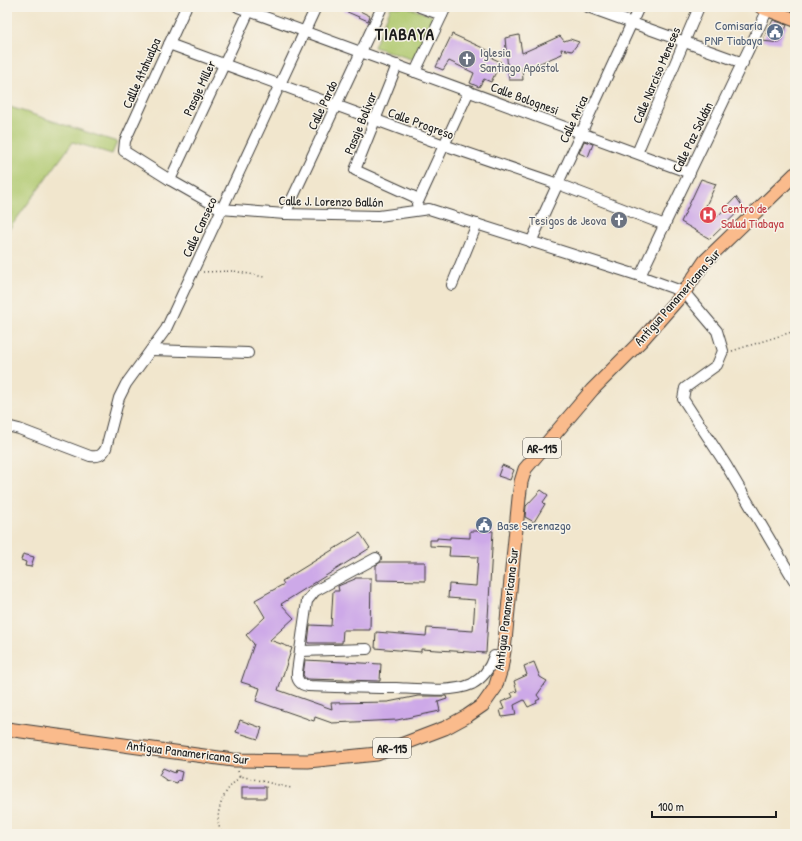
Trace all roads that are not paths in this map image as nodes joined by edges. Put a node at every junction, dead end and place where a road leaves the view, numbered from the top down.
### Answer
1 (186, 7) edge
2 (238, 7) edge
3 (316, 7) edge
4 (382, 7) edge
5 (420, 7) edge
6 (588, 7) edge
7 (639, 7) edge
8 (699, 7) edge
9 (765, 8) edge
10 (250, 9) edge
11 (444, 11) edge
12 (795, 20) edge
13 (632, 23) junction
14 (305, 31) junction
15 (685, 41) junction
16 (169, 44) junction
17 (361, 52) junction
18 (743, 62) junction
19 (225, 64) junction
20 (397, 65) junction
21 (415, 72) junction
22 (280, 84) junction
23 (469, 91) junction
24 (336, 105) junction
25 (375, 120) junction
26 (581, 133) junction
27 (444, 145) junction
28 (124, 151) joint
29 (637, 153) junction
30 (690, 173) junction
31 (795, 174) edge
32 (170, 180) junction
33 (558, 184) junction
34 (419, 199) junction
35 (221, 209) junction
36 (414, 211) junction
37 (285, 214) junction
38 (477, 224) junction
39 (665, 225) junction
40 (531, 242) junction
41 (640, 276) junction
42 (452, 285) dead end
43 (684, 292) junction
44 (151, 350) junction
45 (248, 353) dead end
46 (7, 426) edge
47 (376, 558) dead end
48 (795, 582) edge
49 (367, 650) dead end
50 (300, 651) junction
51 (494, 656) dead end
52 (7, 729) edge

1 - 16 street, Callle Atahualpa
2 - 10 street, Calle Bolognesi
3 - 14 street, Calle Canseco
4 - 17 street, Calle Pardo
5 - 11 street
6 - 13 street
7 - 13 street, Calle Arica
8 - 15 street, Calle Narciso Meneses
9 - 12 main road
9 - 18 street, Calle Paz Soldán
10 - 14 street, Calle Bolognesi
10 - 19 street, Pasaje Miller
11 - 21 street
13 - 15 street
13 - 26 street, Calle Arica
14 - 17 street, Calle Bolognesi
14 - 22 street, Calle Canseco
15 - 18 street
15 - 29 street, Calle Narciso Meneses
16 - 19 street, Calle Progreso
16 - 28 street, Callle Atahualpa
17 - 20 street, Calle Bolognesi
17 - 24 street, Calle Pardo
18 - 30 street, Calle Paz Soldán
19 - 22 street, Calle Progreso
19 - 32 street, Pasaje Miller
20 - 21 street, Calle Bolognesi
20 - 25 street, Pasaje Bolívar
21 - 23 street, Calle Bolognesi
22 - 24 street, Calle Progreso
22 - 35 street, Calle Canseco
23 - 26 street, Calle Bolognesi
23 - 27 street
24 - 25 street, Calle Progreso
24 - 37 street, Calle Pardo
25 - 27 street, Calle Progreso
25 - 34 street, Pasaje Bolívar
26 - 29 street, Calle Bolognesi
26 - 33 street, Calle Arica
27 - 33 street, Calle Progreso
27 - 34 street
28 - 32 street, Calle J. Lorenzo Ballón
29 - 30 street, Calle Bolognesi
30 - 39 street, Calle Paz Soldán
31 - 43 main road, Antigua Panamericana Sur / AR-115
32 - 35 street, Calle J. Lorenzo Ballón
33 - 39 street, Calle Progreso
33 - 40 street, Calle Arica
34 - 36 street
35 - 37 street, Calle J. Lorenzo Ballón
35 - 44 street, Calle Canseco
36 - 37 street, Calle J. Lorenzo Ballón
36 - 38 street, Calle J. Lorenzo Ballón
38 - 40 street, Calle J. Lorenzo Ballón
38 - 42 street
39 - 41 street, Calle Paz Soldán
40 - 41 street, Calle J. Lorenzo Ballón
41 - 43 street, Calle J. Lorenzo Ballón
43 - 48 street
43 - 52 main road, Antigua Panamericana Sur / AR-115
44 - 45 street
44 - 46 street, Calle Canseco
47 - 50 street
49 - 50 street
50 - 51 street

